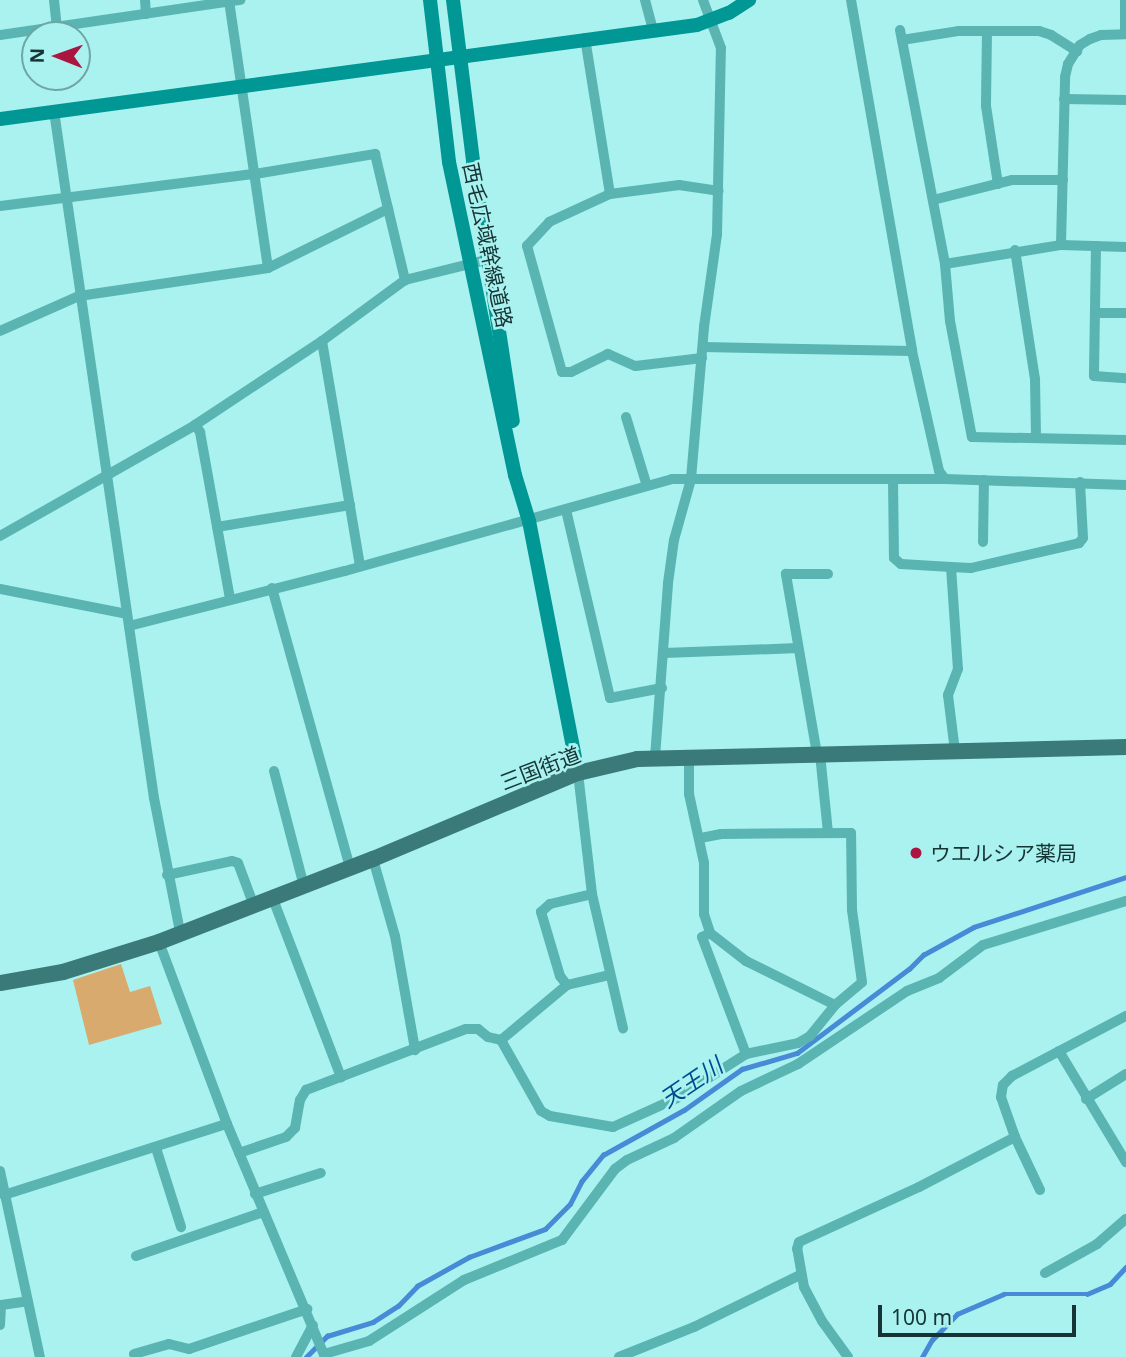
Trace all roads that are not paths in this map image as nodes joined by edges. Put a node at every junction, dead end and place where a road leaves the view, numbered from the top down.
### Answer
1 (54, 0) edge
2 (145, 0) edge
3 (233, 0) edge
4 (430, 0) edge
5 (453, 0) edge
6 (645, 0) edge
7 (703, 0) edge
8 (749, 0) edge
9 (851, 0) edge
10 (1125, 0) edge
11 (146, 14) junction
12 (56, 21) edge
13 (710, 21) junction
14 (91, 22) edge
15 (653, 30) junction
16 (987, 31) junction
17 (21, 32) edge
18 (1125, 34) edge
19 (0, 35) edge
20 (585, 38) junction
21 (1077, 51) junction
22 (459, 56) junction
23 (435, 58) junction
24 (242, 87) junction
25 (1064, 99) junction
26 (1126, 100) edge
27 (54, 111) junction
28 (0, 119) edge
29 (255, 173) junction
30 (1063, 180) junction
31 (998, 184) junction
32 (719, 191) junction
33 (610, 194) junction
34 (64, 197) junction
35 (933, 200) junction
36 (0, 206) edge
37 (388, 209) junction
38 (1061, 245) junction
39 (1096, 246) junction
40 (1126, 247) edge
41 (1015, 250) junction
42 (490, 259) junction
43 (472, 264) junction
44 (945, 264) junction
45 (268, 268) junction
46 (405, 280) junction
47 (79, 296) junction
48 (1094, 313) junction
49 (1126, 313) edge
50 (0, 331) edge
51 (322, 341) junction
52 (912, 351) junction
53 (702, 352) junction
54 (1126, 378) edge
55 (626, 417) dead end
56 (195, 425) junction
57 (1036, 437) junction
58 (1126, 440) edge
59 (108, 476) junction
60 (691, 479) junction
61 (893, 479) junction
62 (945, 479) junction
63 (984, 480) junction
64 (1080, 482) junction
65 (1126, 485) edge
66 (648, 486) junction
67 (522, 495) junction
68 (350, 505) junction
69 (566, 510) junction
70 (529, 521) junction
71 (217, 527) junction
72 (0, 536) edge
73 (982, 542) dead end
74 (360, 566) junction
75 (951, 568) junction
76 (828, 574) dead end
77 (272, 588) junction
78 (0, 589) edge
79 (230, 599) junction
80 (128, 620) junction
81 (799, 648) junction
82 (664, 653) junction
83 (662, 688) junction
84 (1126, 747) edge
85 (955, 751) junction
86 (819, 754) junction
87 (655, 757) junction
88 (689, 757) junction
89 (274, 771) dead end
90 (578, 773) junction
91 (828, 833) junction
92 (701, 838) junction
93 (373, 859) junction
94 (350, 868) junction
95 (167, 875) junction
96 (304, 887) junction
97 (592, 894) junction
98 (273, 899) junction
99 (1126, 901) edge
100 (254, 906) junction
101 (180, 932) junction
102 (710, 933) junction
103 (159, 942) junction
104 (609, 975) junction
105 (0, 983) edge
106 (567, 985) junction
107 (835, 1005) junction
108 (1126, 1016) edge
109 (624, 1028) dead end
110 (501, 1040) junction
111 (415, 1050) junction
112 (1059, 1051) junction
113 (746, 1054) junction
114 (1126, 1074) edge
115 (341, 1077) junction
116 (1086, 1099) junction
117 (227, 1124) junction
118 (1015, 1137) junction
119 (1122, 1144) edge
120 (156, 1148) junction
121 (239, 1153) junction
122 (1126, 1162) edge
123 (0, 1171) edge
124 (321, 1174) dead end
125 (1040, 1190) dead end
126 (256, 1194) junction
127 (4, 1195) junction
128 (263, 1212) junction
129 (1126, 1219) edge
130 (181, 1227) dead end
131 (13, 1244) junction
132 (0, 1248) edge
133 (136, 1256) dead end
134 (1045, 1273) dead end
135 (800, 1275) junction
136 (28, 1301) junction
137 (307, 1309) junction
138 (0, 1325) edge
139 (313, 1325) junction
140 (134, 1354) dead end
141 (325, 1356) edge
142 (40, 1357) edge
143 (296, 1357) edge
144 (619, 1357) edge
145 (848, 1357) edge

1 - 12 street
2 - 11 street
3 - 11 street
3 - 24 street
4 - 23 street, 西毛広域幹線道路
5 - 22 street, 西毛広域幹線道路
6 - 15 street
7 - 13 street
8 - 13 street
9 - 52 street
10 - 18 street
11 - 14 street
13 - 15 street
13 - 32 street
15 - 20 street
16 - 21 street
16 - 31 street
16 - 35 street
17 - 19 street
18 - 21 street
20 - 22 street
20 - 33 street
21 - 25 street
22 - 23 street
22 - 42 street, 西毛広域幹線道路
23 - 24 street
23 - 43 street, 西毛広域幹線道路
24 - 27 street
24 - 29 street
25 - 26 street
25 - 30 street
27 - 28 street
27 - 34 street
29 - 34 street
29 - 37 street
29 - 45 street
30 - 31 street
30 - 38 street
31 - 35 street
32 - 33 street
32 - 53 street
33 - 53 street
34 - 36 street
34 - 47 street
35 - 44 street
37 - 45 street
37 - 46 street
38 - 39 street
38 - 41 street
39 - 40 street
39 - 48 street
41 - 44 street
41 - 57 street
42 - 43 street
42 - 67 street, 西毛広域幹線道路
43 - 46 street
43 - 67 street, 西毛広域幹線道路
44 - 57 street
45 - 47 street
46 - 51 street
47 - 50 street
47 - 59 street
48 - 49 street
48 - 54 street
51 - 56 street
51 - 68 street
52 - 53 street
52 - 62 street
53 - 60 street
55 - 66 street
56 - 59 street
56 - 71 street
57 - 58 street
59 - 72 street
59 - 80 street
60 - 61 street
60 - 66 street
60 - 82 street
61 - 62 street
61 - 75 street
62 - 63 street
63 - 64 street
63 - 73 street
64 - 65 street
64 - 75 street
66 - 69 street
67 - 70 street, 西毛広域幹線道路
68 - 71 street
68 - 74 street
69 - 70 street
69 - 83 street
70 - 74 street
70 - 90 street, 西毛広域幹線道路
71 - 79 street
74 - 77 street
75 - 85 street
76 - 81 street
77 - 79 street
77 - 94 street
78 - 80 street
79 - 80 street
80 - 95 street
81 - 82 street
81 - 86 street
82 - 83 street
83 - 87 street
84 - 85 main road, 三国街道
85 - 86 main road, 三国街道
86 - 88 main road, 三国街道
86 - 91 street
87 - 88 main road, 三国街道
87 - 90 main road, 三国街道
88 - 92 street
89 - 96 street
90 - 93 main road, 三国街道
90 - 97 street
91 - 92 street
91 - 107 street
92 - 102 street
93 - 94 main road, 三国街道
93 - 111 street
94 - 96 main road, 三国街道
95 - 100 street
95 - 101 street
96 - 98 main road, 三国街道
97 - 104 street
97 - 106 street
98 - 100 main road, 三国街道
98 - 115 street
99 - 141 street
100 - 101 main road, 三国街道
101 - 103 main road, 三国街道
102 - 107 street
102 - 113 street
103 - 105 main road, 三国街道
103 - 117 street
104 - 106 street
104 - 109 street
106 - 110 street
107 - 113 street
108 - 112 street
110 - 111 street
110 - 113 street
111 - 115 street
112 - 116 street
112 - 118 street
114 - 116 street
115 - 121 street
116 - 119 street
117 - 120 street
117 - 121 street
118 - 125 street
118 - 135 street
119 - 122 street
120 - 127 street
120 - 130 street
121 - 126 street
123 - 127 street
124 - 126 street
126 - 128 street
127 - 131 street
128 - 133 street
128 - 137 street
129 - 134 street
131 - 132 street
131 - 136 street
135 - 144 street
135 - 145 street
136 - 138 street
136 - 142 street
137 - 139 street
137 - 140 street
139 - 141 street
139 - 143 street

